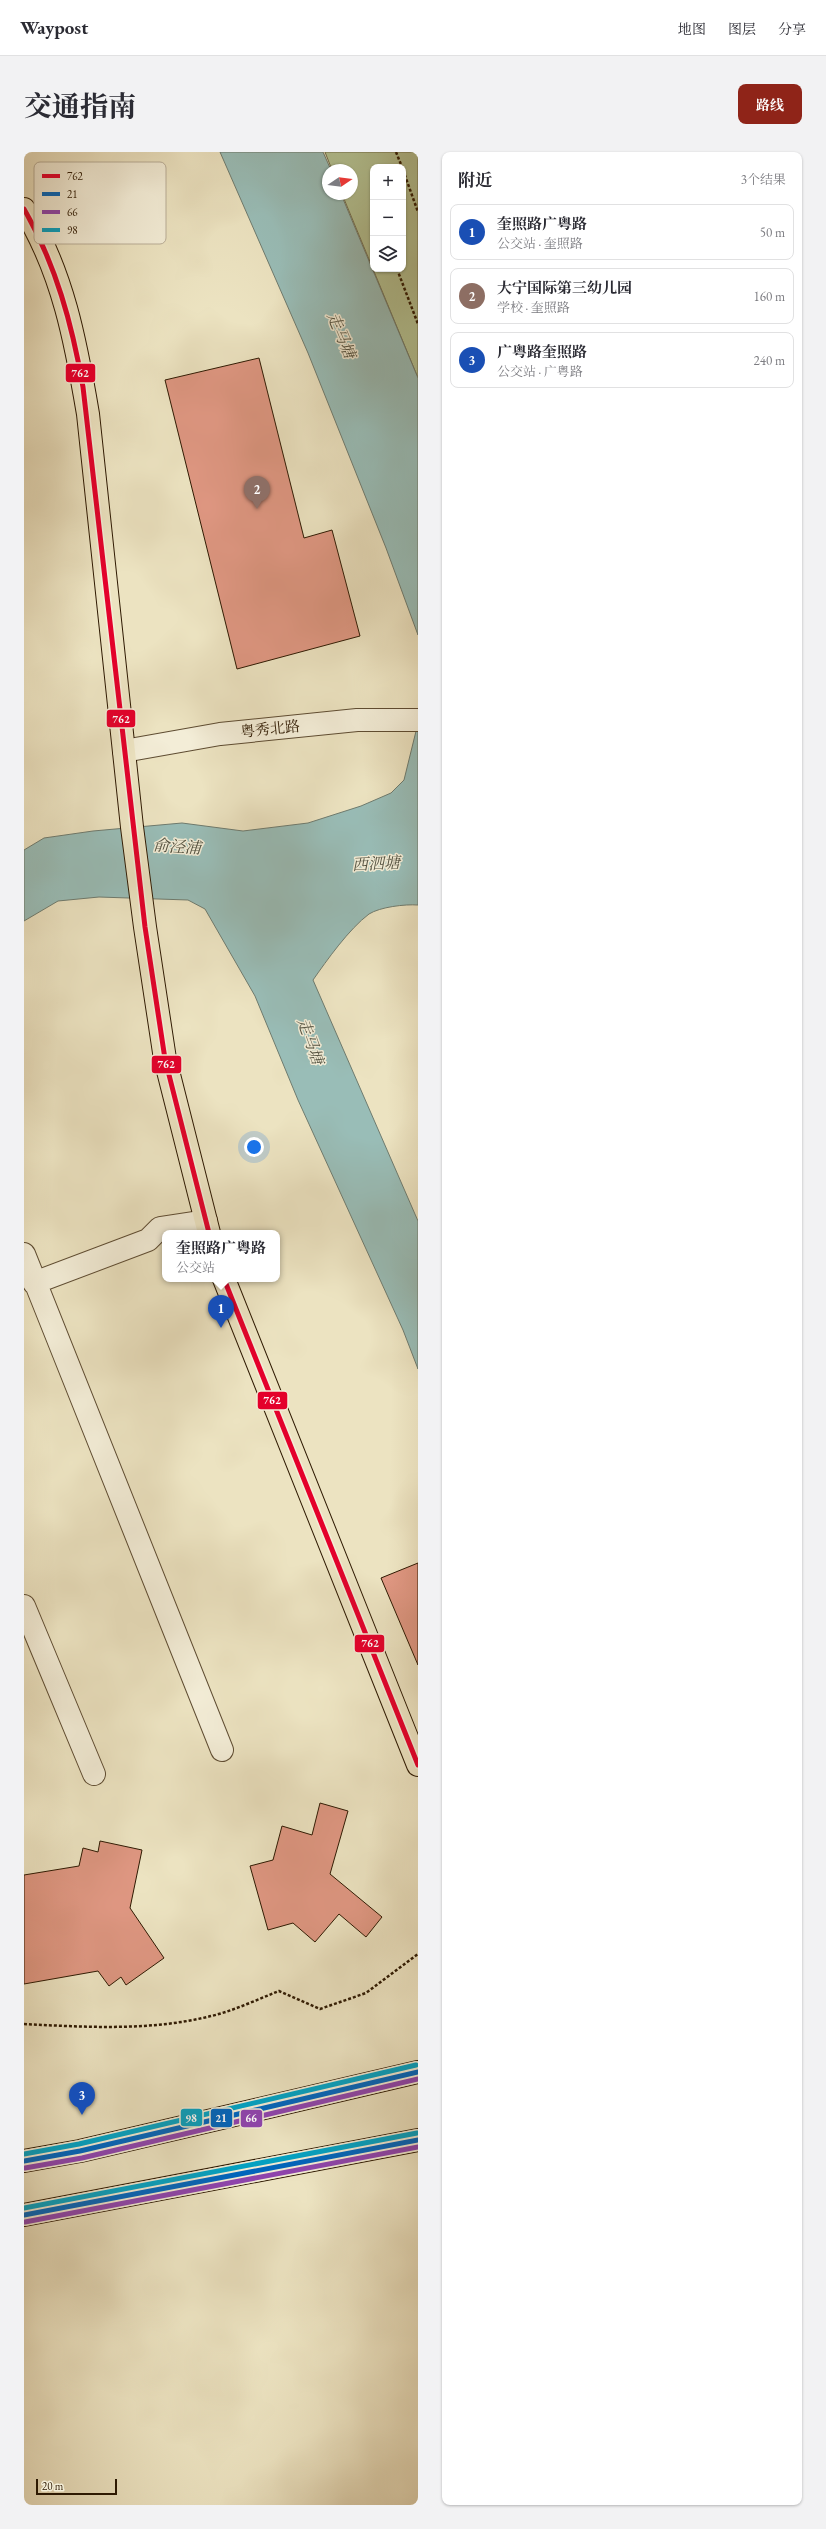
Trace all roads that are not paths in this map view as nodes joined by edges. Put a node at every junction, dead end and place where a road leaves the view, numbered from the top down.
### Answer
1 (24, 209) edge
2 (34, 229) edge
3 (42, 244) edge
4 (409, 719) edge
5 (124, 751) junction
6 (208, 1227) edge
7 (25, 1258) edge
8 (225, 1282) edge
9 (34, 1283) junction
10 (24, 1606) edge
11 (222, 1750) dead end
12 (418, 1766) edge
13 (94, 1774) dead end
14 (418, 2072) edge
15 (418, 2140) edge
16 (24, 2161) edge
17 (24, 2215) edge

1 - 2 main road
3 - 5 main road
4 - 5 street, 粤秀北路
5 - 6 main road
6 - 9 street
7 - 9 street
8 - 12 main road
9 - 11 street
10 - 13 street
14 - 16 main road
15 - 17 main road

